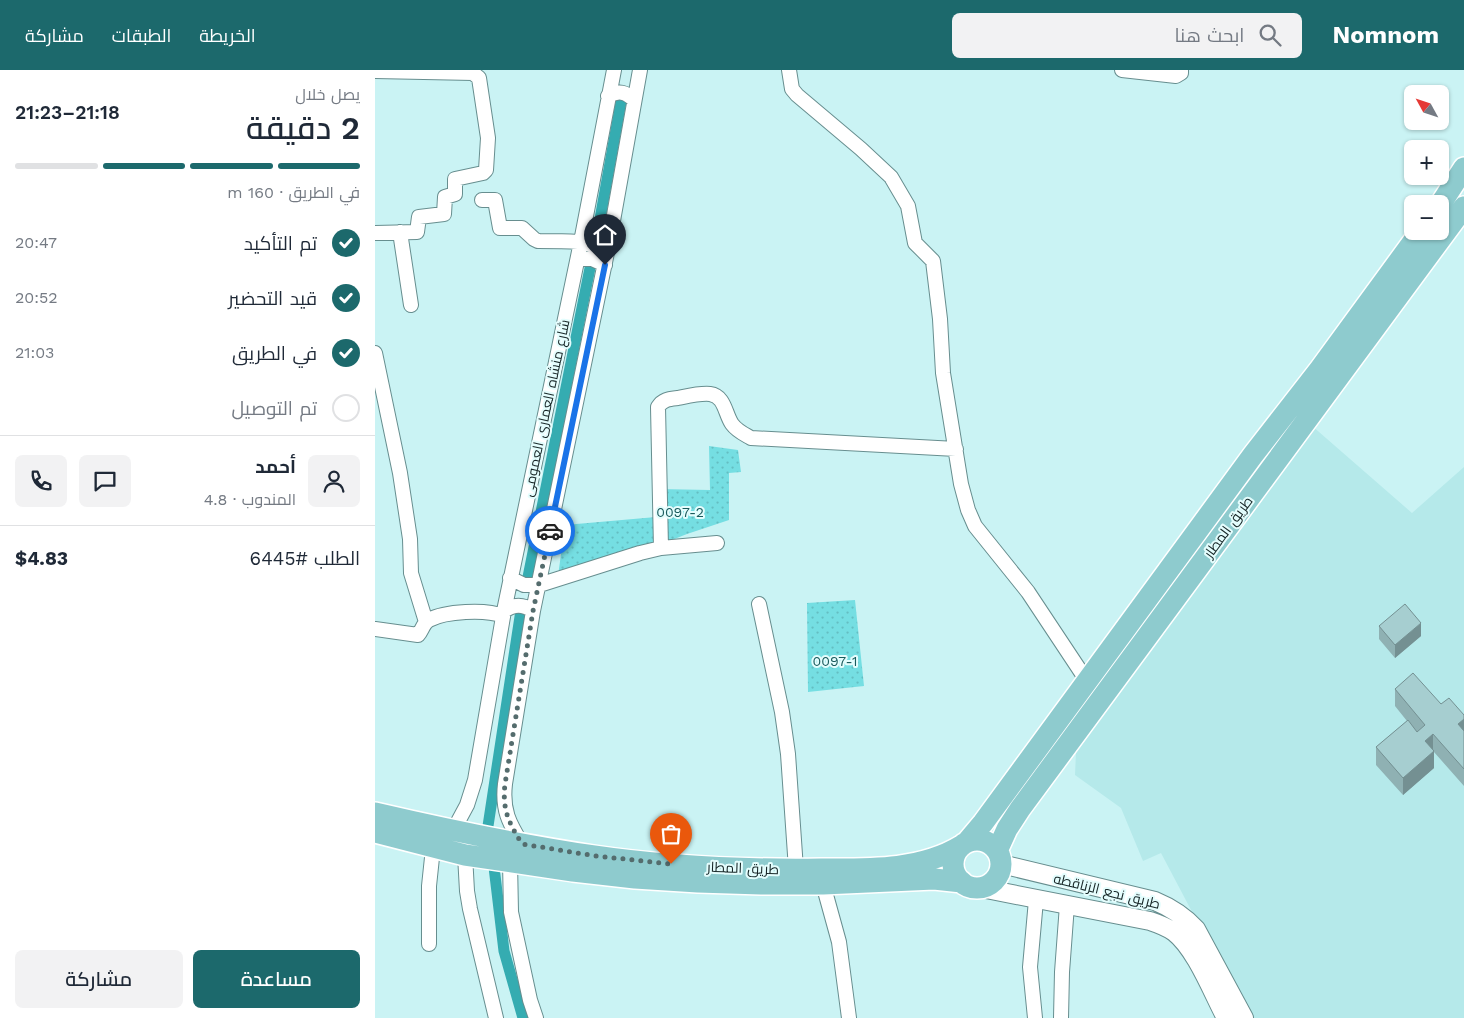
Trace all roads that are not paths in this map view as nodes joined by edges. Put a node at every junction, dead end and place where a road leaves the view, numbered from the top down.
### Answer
1 (614, 70) edge
2 (640, 70) edge
3 (789, 70) edge
4 (1122, 70) edge
5 (1181, 70) edge
6 (375, 71) edge
7 (608, 96) junction
8 (634, 100) junction
9 (1464, 168) edge
10 (1446, 195) edge
11 (482, 200) dead end
12 (1464, 207) edge
13 (401, 232) junction
14 (375, 233) edge
15 (1414, 240) edge
16 (581, 242) junction
17 (609, 244) junction
18 (577, 259) junction
19 (605, 265) junction
20 (411, 305) dead end
21 (375, 353) edge
22 (956, 450) junction
23 (717, 542) dead end
24 (661, 548) junction
25 (510, 578) junction
26 (539, 585) junction
27 (759, 604) dead end
28 (533, 611) junction
29 (503, 613) junction
30 (426, 622) junction
31 (375, 629) edge
32 (1087, 681) junction
33 (375, 813) edge
34 (453, 831) junction
35 (375, 832) edge
36 (522, 844) junction
37 (964, 844) junction
38 (433, 848) junction
39 (465, 855) junction
40 (999, 857) junction
41 (510, 862) junction
42 (796, 869) junction
43 (823, 884) junction
44 (971, 885) junction
45 (1132, 896) junction
46 (1036, 900) junction
47 (1067, 905) junction
48 (1127, 917) junction
49 (429, 944) dead end
50 (496, 1018) edge
51 (536, 1018) edge
52 (849, 1018) edge
53 (1035, 1018) edge
54 (1061, 1018) edge
55 (1226, 1018) edge
56 (1244, 1018) edge

1 - 7 street, شارع منشاه العمارى العمومى
2 - 8 street, شارع منشاه العمارى العمومى
3 - 22 street
4 - 5 street
6 - 13 street
7 - 8 street
7 - 16 street, شارع منشاه العمارى العمومى
8 - 17 street, شارع منشاه العمارى العمومى
9 - 10 main road
11 - 16 street
12 - 40 main road, طريق المطار
13 - 14 street
13 - 20 street
15 - 32 main road, طريق المطار
16 - 17 street
16 - 18 street, شارع منشاه العمارى العمومى
17 - 19 street, شارع منشاه العمارى العمومى
18 - 19 street
18 - 25 street, شارع منشاه العمارى العمومى
19 - 26 street, شارع منشاه العمارى العمومى
21 - 30 street
22 - 24 street
22 - 32 street
23 - 24 street
24 - 26 street
25 - 26 street
25 - 29 street, شارع منشاه العمارى العمومى
26 - 28 street, شارع منشاه العمارى العمومى
27 - 42 street
28 - 29 street
28 - 36 street, شارع منشاه العمارى العمومى
29 - 30 street
29 - 34 street, شارع منشاه العمارى العمومى
30 - 31 street
32 - 37 main road, طريق المطار
33 - 34 main road, طريق المطار
34 - 36 main road, طريق المطار
35 - 38 main road, طريق المطار
36 - 42 main road, طريق المطار
37 - 40 main road
37 - 42 main road, طريق المطار
37 - 44 main road
38 - 39 main road, طريق المطار
38 - 49 street
39 - 41 main road, طريق المطار
39 - 50 street
40 - 44 main road
40 - 45 street, طريق نجع الزناقطه
41 - 43 main road, طريق المطار
41 - 51 street
43 - 44 main road, طريق المطار
43 - 52 street
44 - 46 street, طريق نجع الزناقطه
45 - 48 street
45 - 56 street, طريق نجع الزناقطه
46 - 47 street, طريق نجع الزناقطه
46 - 53 street
47 - 48 street, طريق نجع الزناقطه
47 - 54 street
48 - 55 street, طريق نجع الزناقطه

